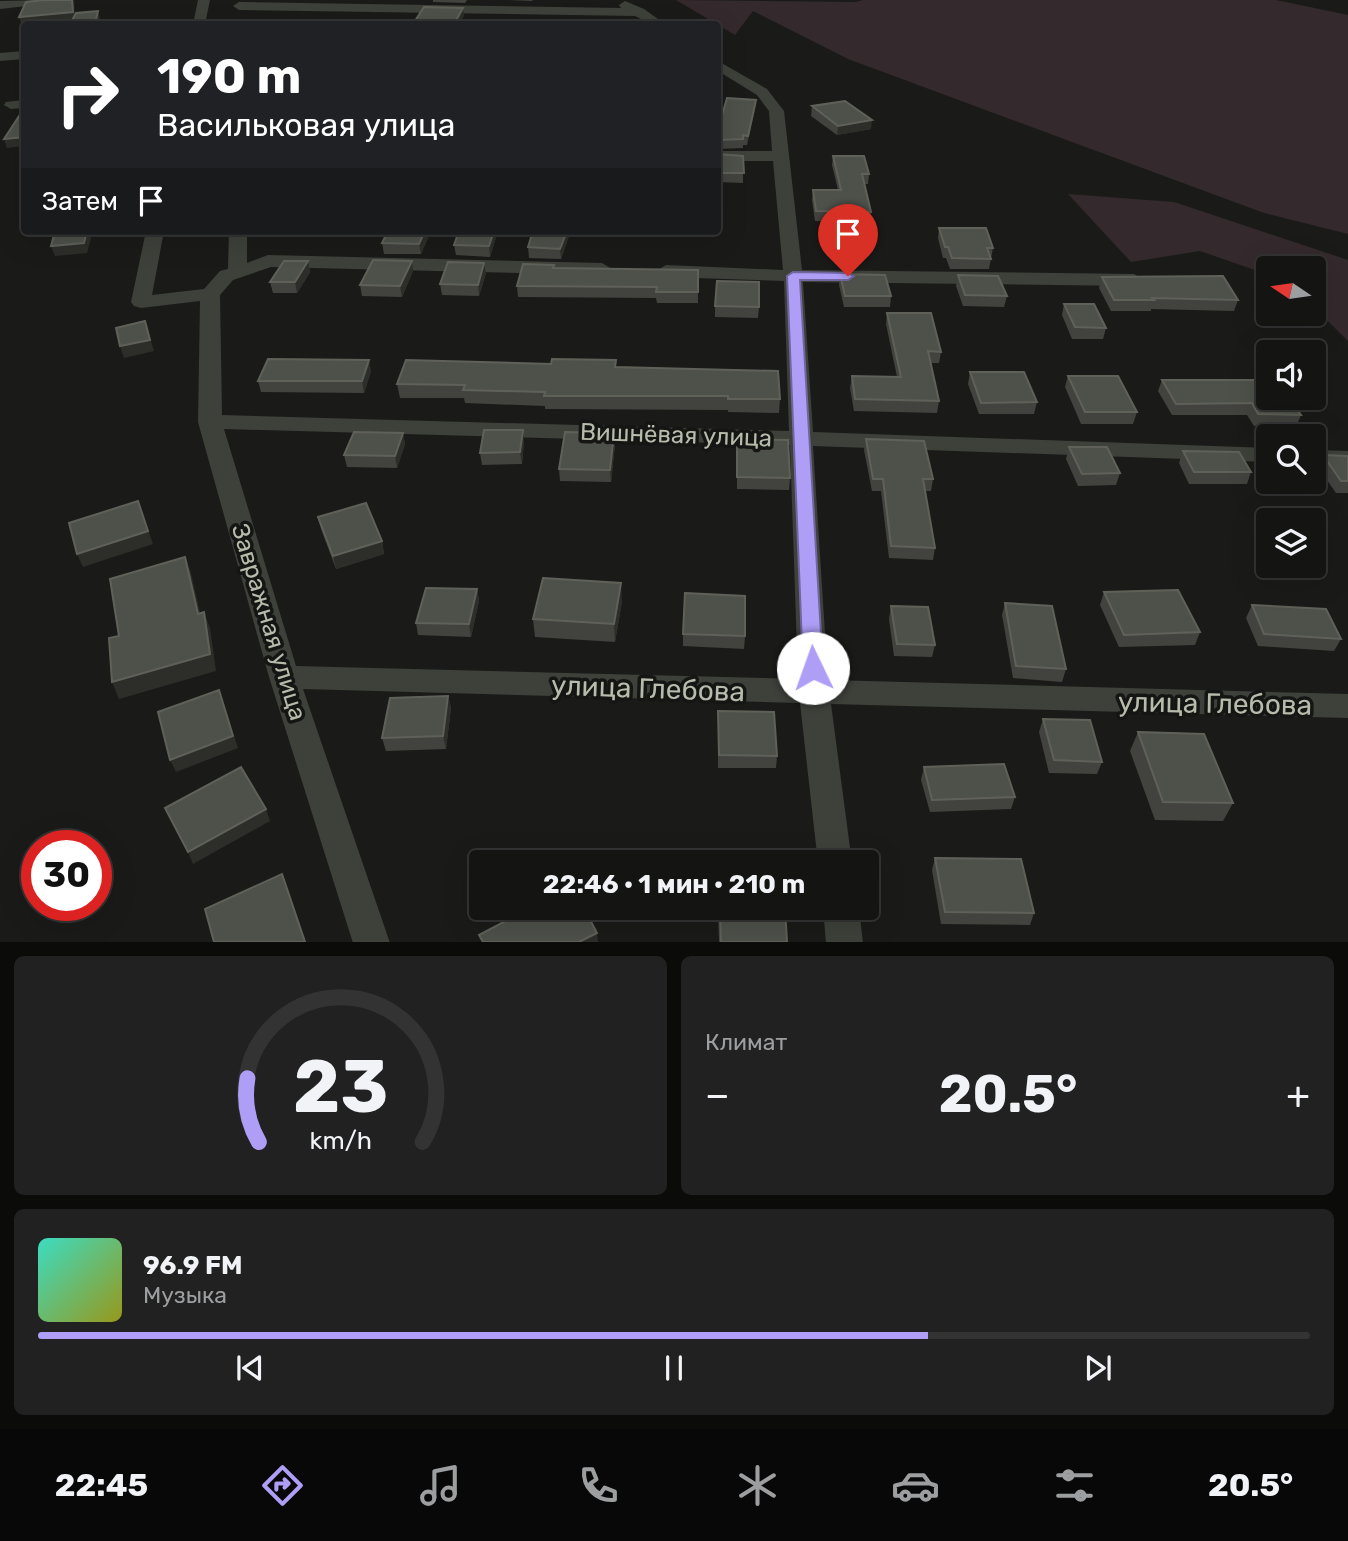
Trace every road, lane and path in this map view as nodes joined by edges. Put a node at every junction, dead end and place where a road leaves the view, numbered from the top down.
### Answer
1 (44, 0) edge
2 (204, 0) edge
3 (614, 0) edge
4 (414, 4) edge
5 (0, 5) edge
6 (241, 7) edge
7 (640, 12) junction
8 (200, 21) edge
9 (654, 21) edge
10 (21, 55) edge
11 (0, 57) edge
12 (721, 70) edge
13 (721, 156) edge
14 (780, 156) junction
15 (154, 235) edge
16 (238, 235) edge
17 (237, 274) junction
18 (793, 276) junction
19 (1160, 280) edge
20 (210, 294) junction
21 (210, 422) junction
22 (802, 438) junction
23 (1256, 455) edge
24 (1326, 457) edge
25 (1347, 458) edge
26 (285, 677) junction
27 (814, 693) junction
28 (1348, 706) edge
29 (833, 850) edge
30 (842, 920) edge
31 (372, 942) edge
32 (845, 942) edge

1 - 5 street
2 - 8 street
3 - 7 street
4 - 6 street
4 - 7 street
7 - 9 street
10 - 11 street
12 - 14 street
13 - 14 street
14 - 18 street
15 - 20 street
16 - 17 street
17 - 18 street
17 - 20 street
18 - 19 street
18 - 22 street
20 - 21 street, Завражная улица
21 - 22 street, Вишнёвая улица
21 - 26 street, Завражная улица
22 - 23 street, Вишнёвая улица
22 - 27 street
24 - 25 street
26 - 27 street, улица Глебова
26 - 31 street, Завражная улица
27 - 28 street, улица Глебова
27 - 29 street
30 - 32 street

